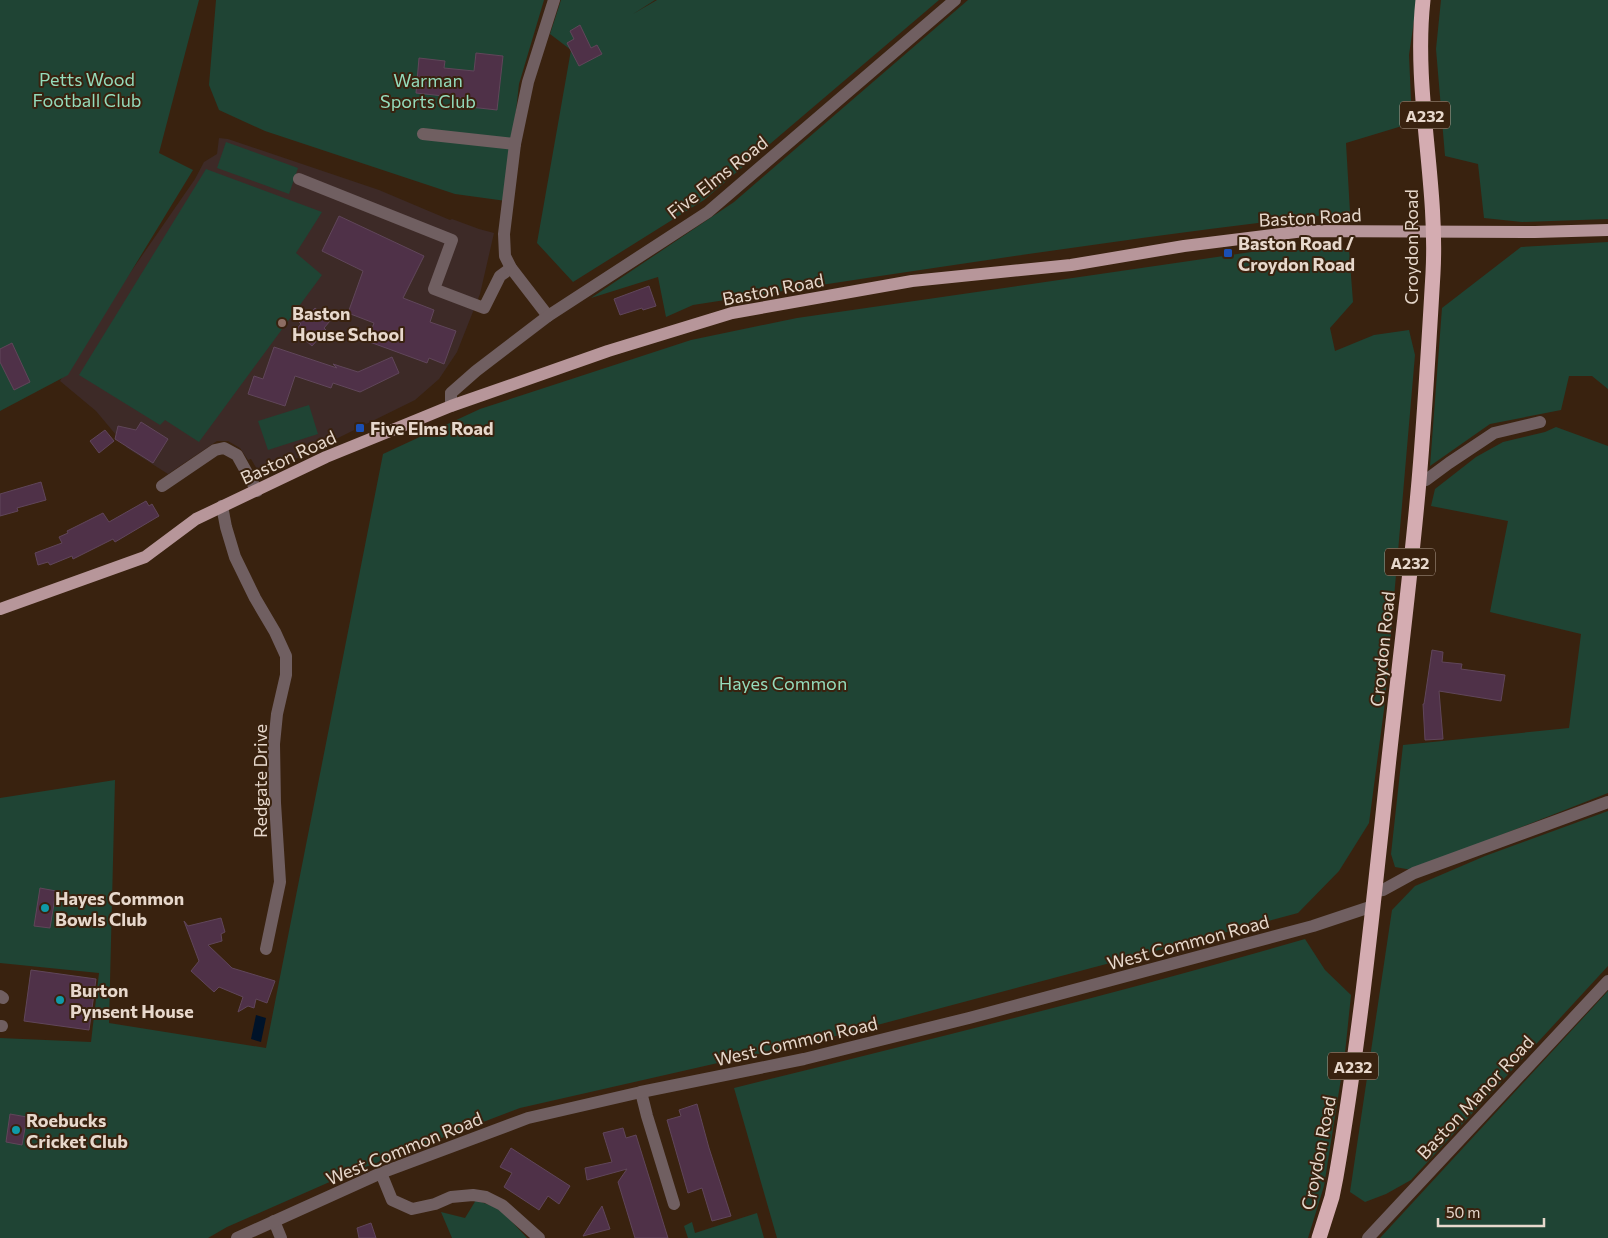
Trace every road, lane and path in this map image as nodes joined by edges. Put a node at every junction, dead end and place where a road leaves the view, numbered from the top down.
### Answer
1 (554, 0) edge
2 (955, 0) edge
3 (1423, 0) edge
4 (423, 134) dead end
5 (515, 144) junction
6 (299, 179) dead end
7 (1608, 230) edge
8 (1433, 231) junction
9 (511, 268) junction
10 (548, 316) junction
11 (451, 406) junction
12 (1540, 422) dead end
13 (1419, 482) junction
14 (162, 486) dead end
15 (257, 491) junction
16 (222, 506) junction
17 (0, 609) edge
18 (1608, 802) edge
19 (1374, 898) junction
20 (266, 949) dead end
21 (1608, 981) edge
22 (641, 1092) junction
23 (381, 1173) junction
24 (674, 1204) dead end
25 (274, 1221) junction
26 (237, 1238) edge
27 (281, 1238) edge
28 (539, 1238) edge
29 (1319, 1238) edge
30 (1368, 1238) edge

1 - 5 street
2 - 10 street, Five Elms Road
3 - 8 highway, Croydon Road / A232
4 - 5 street
5 - 9 street
6 - 9 street
7 - 8 main road, Baston Road
8 - 11 main road, Baston Road
8 - 13 highway, Croydon Road / A232
9 - 10 street
10 - 11 street, Five Elms Road
11 - 15 main road, Baston Road
12 - 13 street
13 - 19 highway, Croydon Road / A232
14 - 15 street
15 - 16 main road, Baston Road
16 - 17 main road, Baston Road
16 - 20 street, Redgate Drive
18 - 19 street, West Common Road
19 - 22 street, West Common Road
19 - 29 highway, Croydon Road / A232
21 - 30 street, Baston Manor Road
22 - 23 street, West Common Road
22 - 24 street
23 - 25 street, West Common Road
23 - 28 street
25 - 26 street, West Common Road
25 - 27 street

